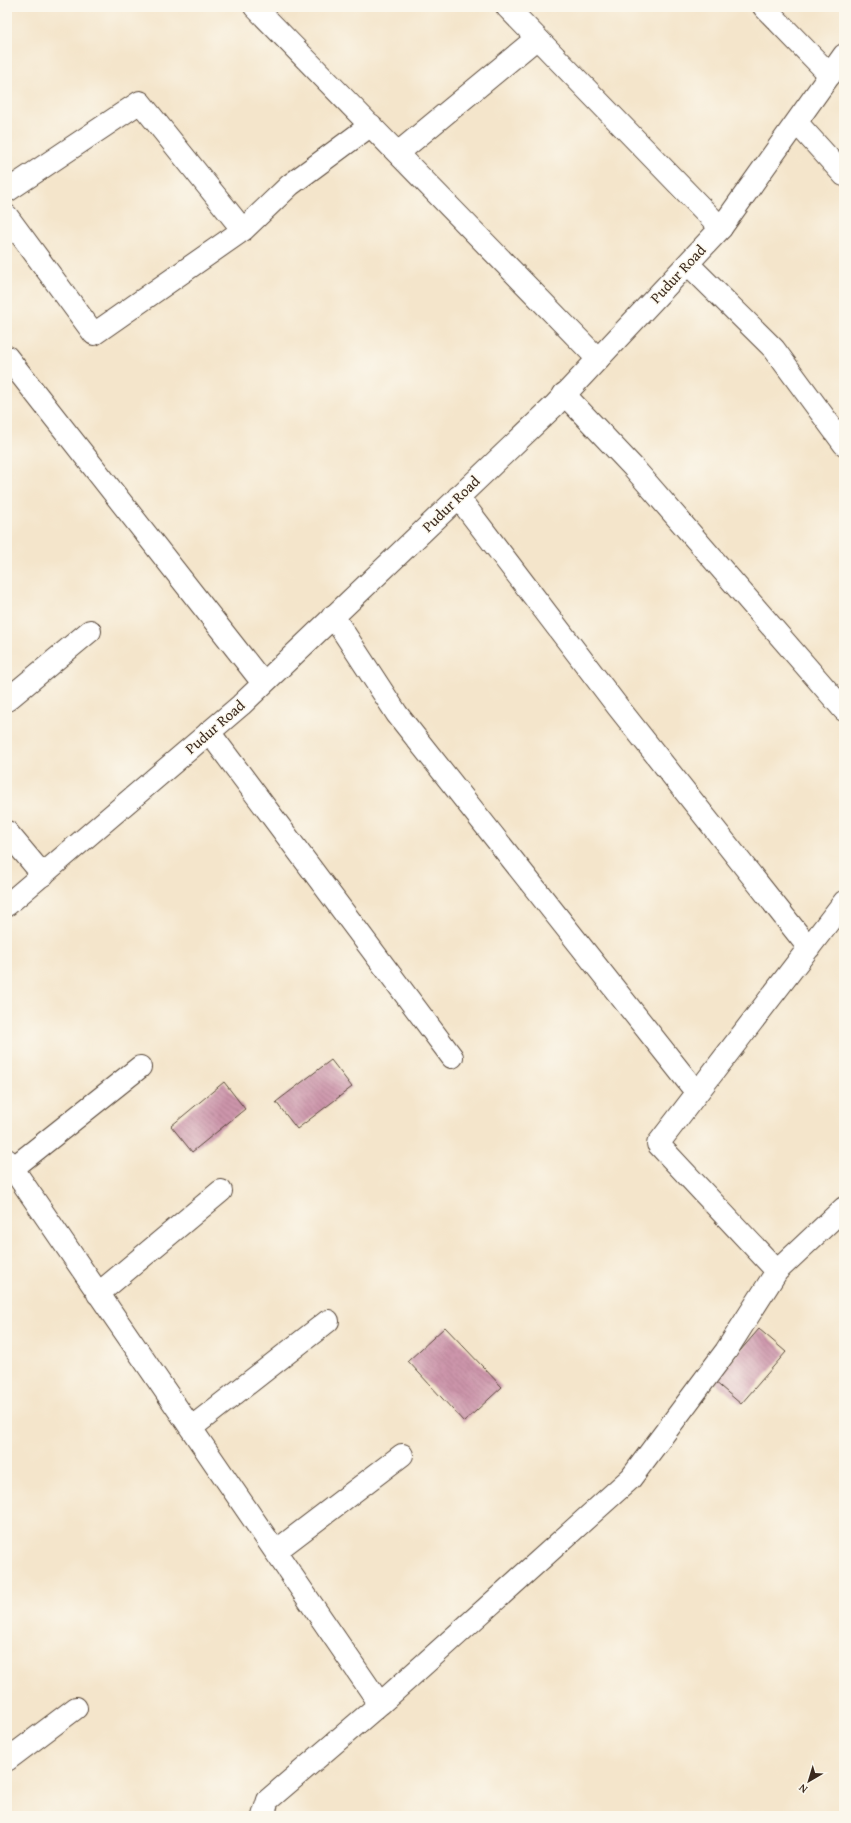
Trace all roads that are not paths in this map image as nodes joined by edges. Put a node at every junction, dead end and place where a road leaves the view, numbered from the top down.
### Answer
1 (255, 7) edge
2 (507, 7) edge
3 (764, 7) edge
4 (537, 38) junction
5 (844, 56) edge
6 (830, 75) junction
7 (796, 123) junction
8 (370, 126) junction
9 (398, 153) junction
10 (844, 175) edge
11 (7, 191) edge
12 (7, 216) edge
13 (721, 228) junction
14 (243, 230) junction
15 (688, 264) junction
16 (7, 357) edge
17 (598, 359) junction
18 (564, 394) junction
19 (844, 444) edge
20 (458, 497) junction
21 (333, 616) junction
22 (90, 631) dead end
23 (263, 683) junction
24 (7, 700) edge
25 (844, 710) edge
26 (209, 732) junction
27 (7, 832) edge
28 (43, 875) junction
29 (844, 902) edge
30 (7, 906) edge
31 (809, 948) junction
32 (452, 1057) dead end
33 (140, 1067) dead end
34 (697, 1093) junction
35 (10, 1164) edge
36 (221, 1191) dead end
37 (841, 1217) edge
38 (776, 1271) junction
39 (98, 1294) junction
40 (328, 1321) dead end
41 (191, 1428) junction
42 (402, 1455) dead end
43 (276, 1551) junction
44 (380, 1704) junction
45 (76, 1708) dead end
46 (7, 1760) edge
47 (263, 1816) edge

1 - 8 street
2 - 4 street
3 - 6 street
4 - 9 street
4 - 13 street
5 - 6 street, Pudur Road
6 - 7 street, Pudur Road
7 - 10 street
7 - 13 street, Pudur Road
8 - 9 street
8 - 14 street
9 - 17 street
11 - 14 street
12 - 14 street
13 - 15 street, Pudur Road
15 - 17 street, Pudur Road
15 - 19 street
16 - 23 street
17 - 18 street, Pudur Road
18 - 20 street, Pudur Road
18 - 25 street
20 - 21 street, Pudur Road
20 - 31 street
21 - 23 street, Pudur Road
21 - 34 street
22 - 24 street
23 - 26 street, Pudur Road
26 - 28 street, Pudur Road
26 - 32 street
27 - 28 street
28 - 30 street, Pudur Road
29 - 31 street
31 - 34 street
33 - 35 street
34 - 38 street
35 - 39 street
36 - 39 street
37 - 38 street
38 - 44 street
39 - 41 street
40 - 41 street
41 - 43 street
42 - 43 street
43 - 44 street
44 - 47 street
45 - 46 street

